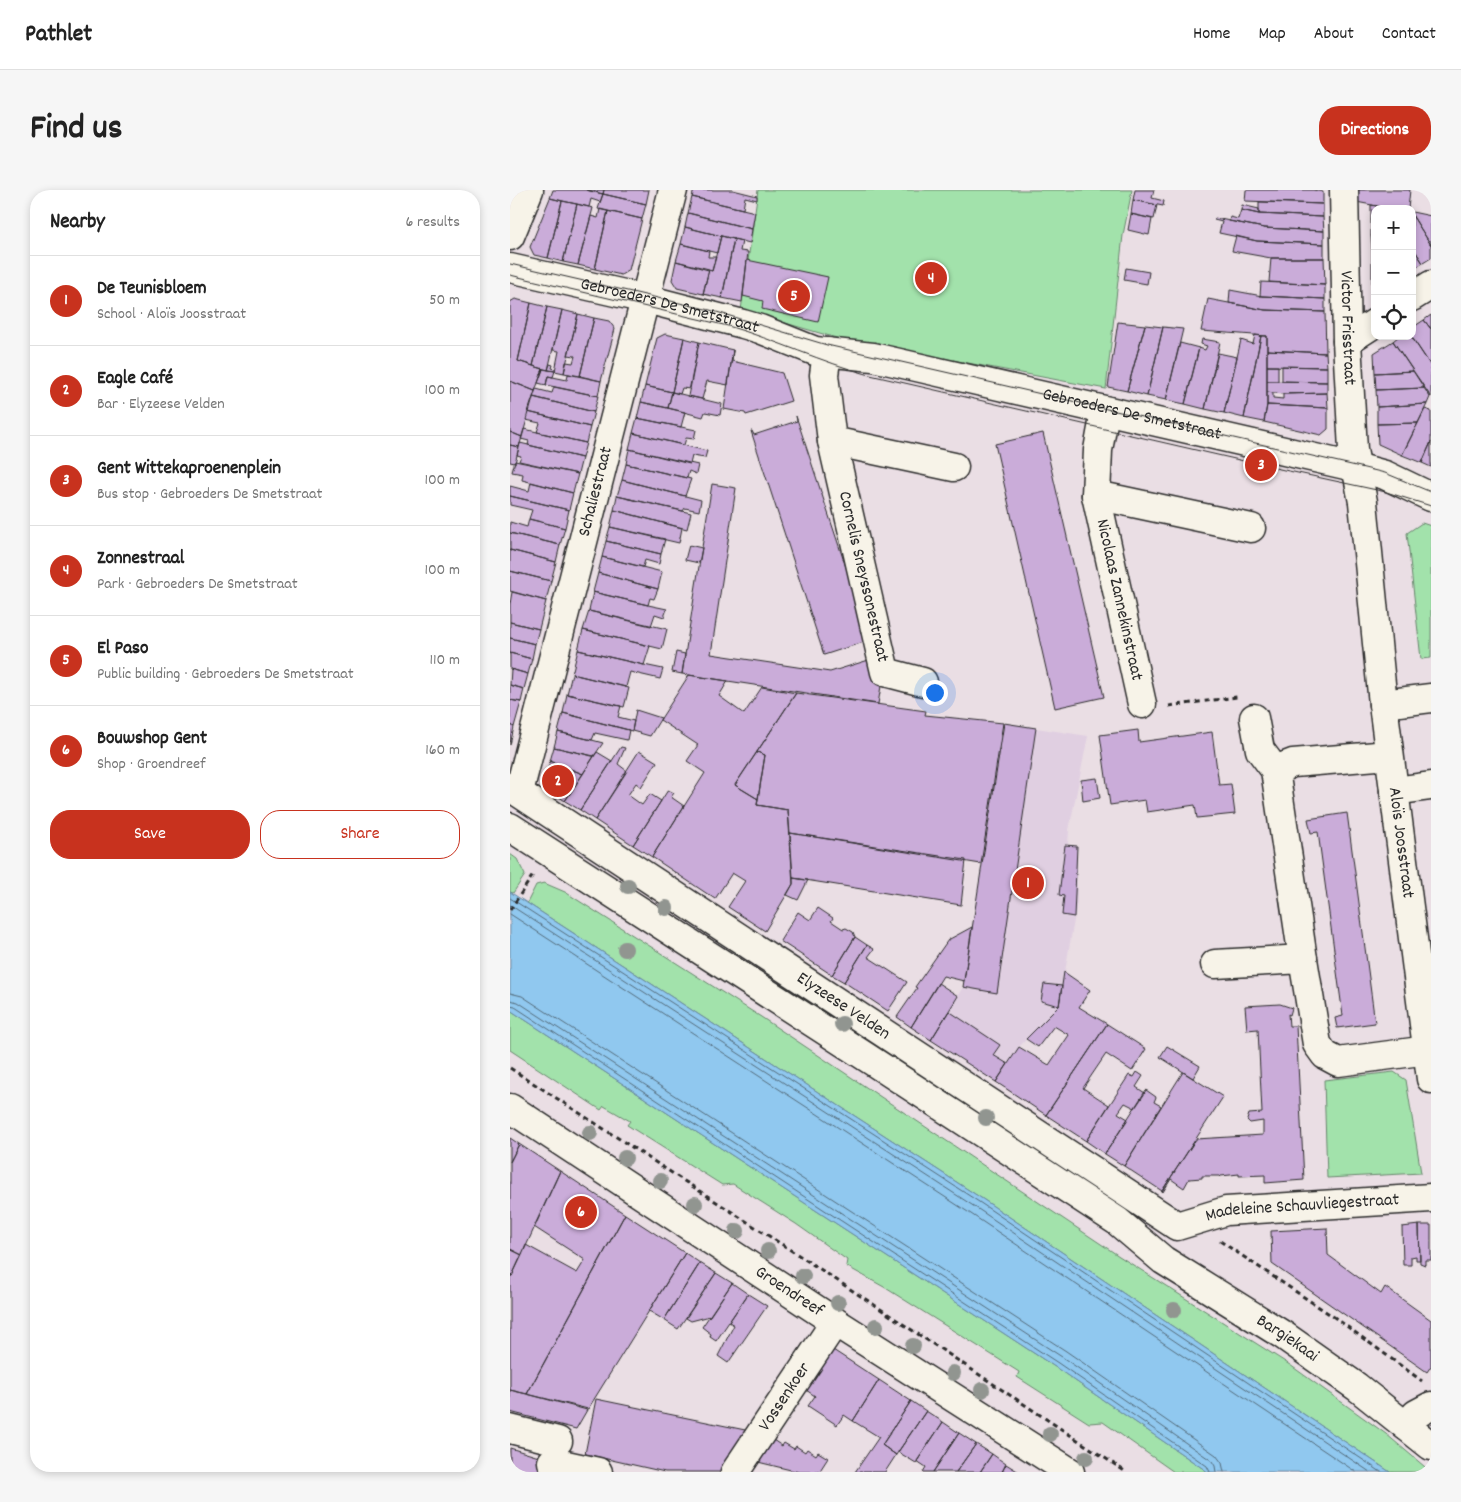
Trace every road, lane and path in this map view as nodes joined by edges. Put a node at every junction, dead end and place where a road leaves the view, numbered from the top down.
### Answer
1 (529, 190) edge
2 (673, 190) edge
3 (1344, 190) edge
4 (510, 236) edge
5 (510, 268) edge
6 (1431, 285) edge
7 (1415, 295) edge
8 (646, 299) junction
9 (1371, 326) edge
10 (1348, 341) junction
11 (827, 352) junction
12 (1104, 419) junction
13 (832, 441) junction
14 (954, 467) dead end
15 (1357, 473) junction
16 (1096, 494) junction
17 (1431, 498) edge
18 (1251, 528) dead end
19 (923, 682) dead end
20 (1431, 698) edge
21 (1142, 704) joint
22 (1383, 704) junction
23 (1254, 718) joint
24 (1389, 755) junction
25 (1275, 770) junction
26 (1431, 786) edge
27 (514, 789) edge
28 (1394, 791) junction
29 (510, 827) edge
30 (521, 892) dead end
31 (510, 910) edge
32 (701, 914) junction
33 (686, 940) junction
34 (1303, 959) junction
35 (1215, 964) dead end
36 (879, 1031) junction
37 (1428, 1050) junction
38 (863, 1055) junction
39 (510, 1068) edge
40 (1431, 1079) edge
41 (510, 1108) edge
42 (1431, 1198) edge
43 (1177, 1226) junction
44 (1163, 1260) joint
45 (835, 1322) junction
46 (1428, 1396) edge
47 (1406, 1426) junction
48 (510, 1429) edge
49 (1431, 1446) edge
50 (598, 1472) edge
51 (735, 1472) edge
52 (1070, 1472) edge
53 (1126, 1472) edge

1 - 4 street
2 - 8 street, Schaliestraat
3 - 10 street, Victor Frisstraat
5 - 8 street, Gebroeders De Smetstraat
6 - 7 street
8 - 11 street, Gebroeders De Smetstraat
8 - 27 street, Schaliestraat
9 - 10 street
10 - 15 street, Victor Frisstraat
11 - 12 street, Gebroeders De Smetstraat
11 - 13 street, Cornelis Sneyssonestraat
12 - 15 street, Gebroeders De Smetstraat
12 - 16 street, Nicolaas Zannekinstraat
13 - 14 street
13 - 19 street, Cornelis Sneyssonestraat
15 - 17 street, Gebroeders De Smetstraat
15 - 22 street, Aloïs Joosstraat
16 - 18 street, Nicolaas Zannekinstraat
16 - 21 street, Nicolaas Zannekinstraat
20 - 22 street
21 - 23 path
22 - 24 street, Aloïs Joosstraat
23 - 25 street
24 - 25 street
24 - 28 street, Aloïs Joosstraat
25 - 34 street
26 - 28 street
27 - 32 street, Elyzeese Velden
28 - 37 street, Aloïs Joosstraat
29 - 33 street, Elyzeese Velden
30 - 31 path
32 - 33 street
32 - 36 street, Elyzeese Velden
33 - 38 street, Elyzeese Velden
34 - 35 street
34 - 37 street
36 - 38 street
36 - 43 street, Elyzeese Velden
37 - 40 street, Aloïs Joosstraat
38 - 44 street, Elyzeese Velden
39 - 53 path
41 - 45 street, Groendreef
42 - 43 street, Madeleine Schauvliegestraat
43 - 46 path
44 - 47 street, Bargiekaai
45 - 51 street, Vossenkoer
45 - 52 street, Groendreef
46 - 47 street
47 - 49 street, Bargiekaai
48 - 50 street

